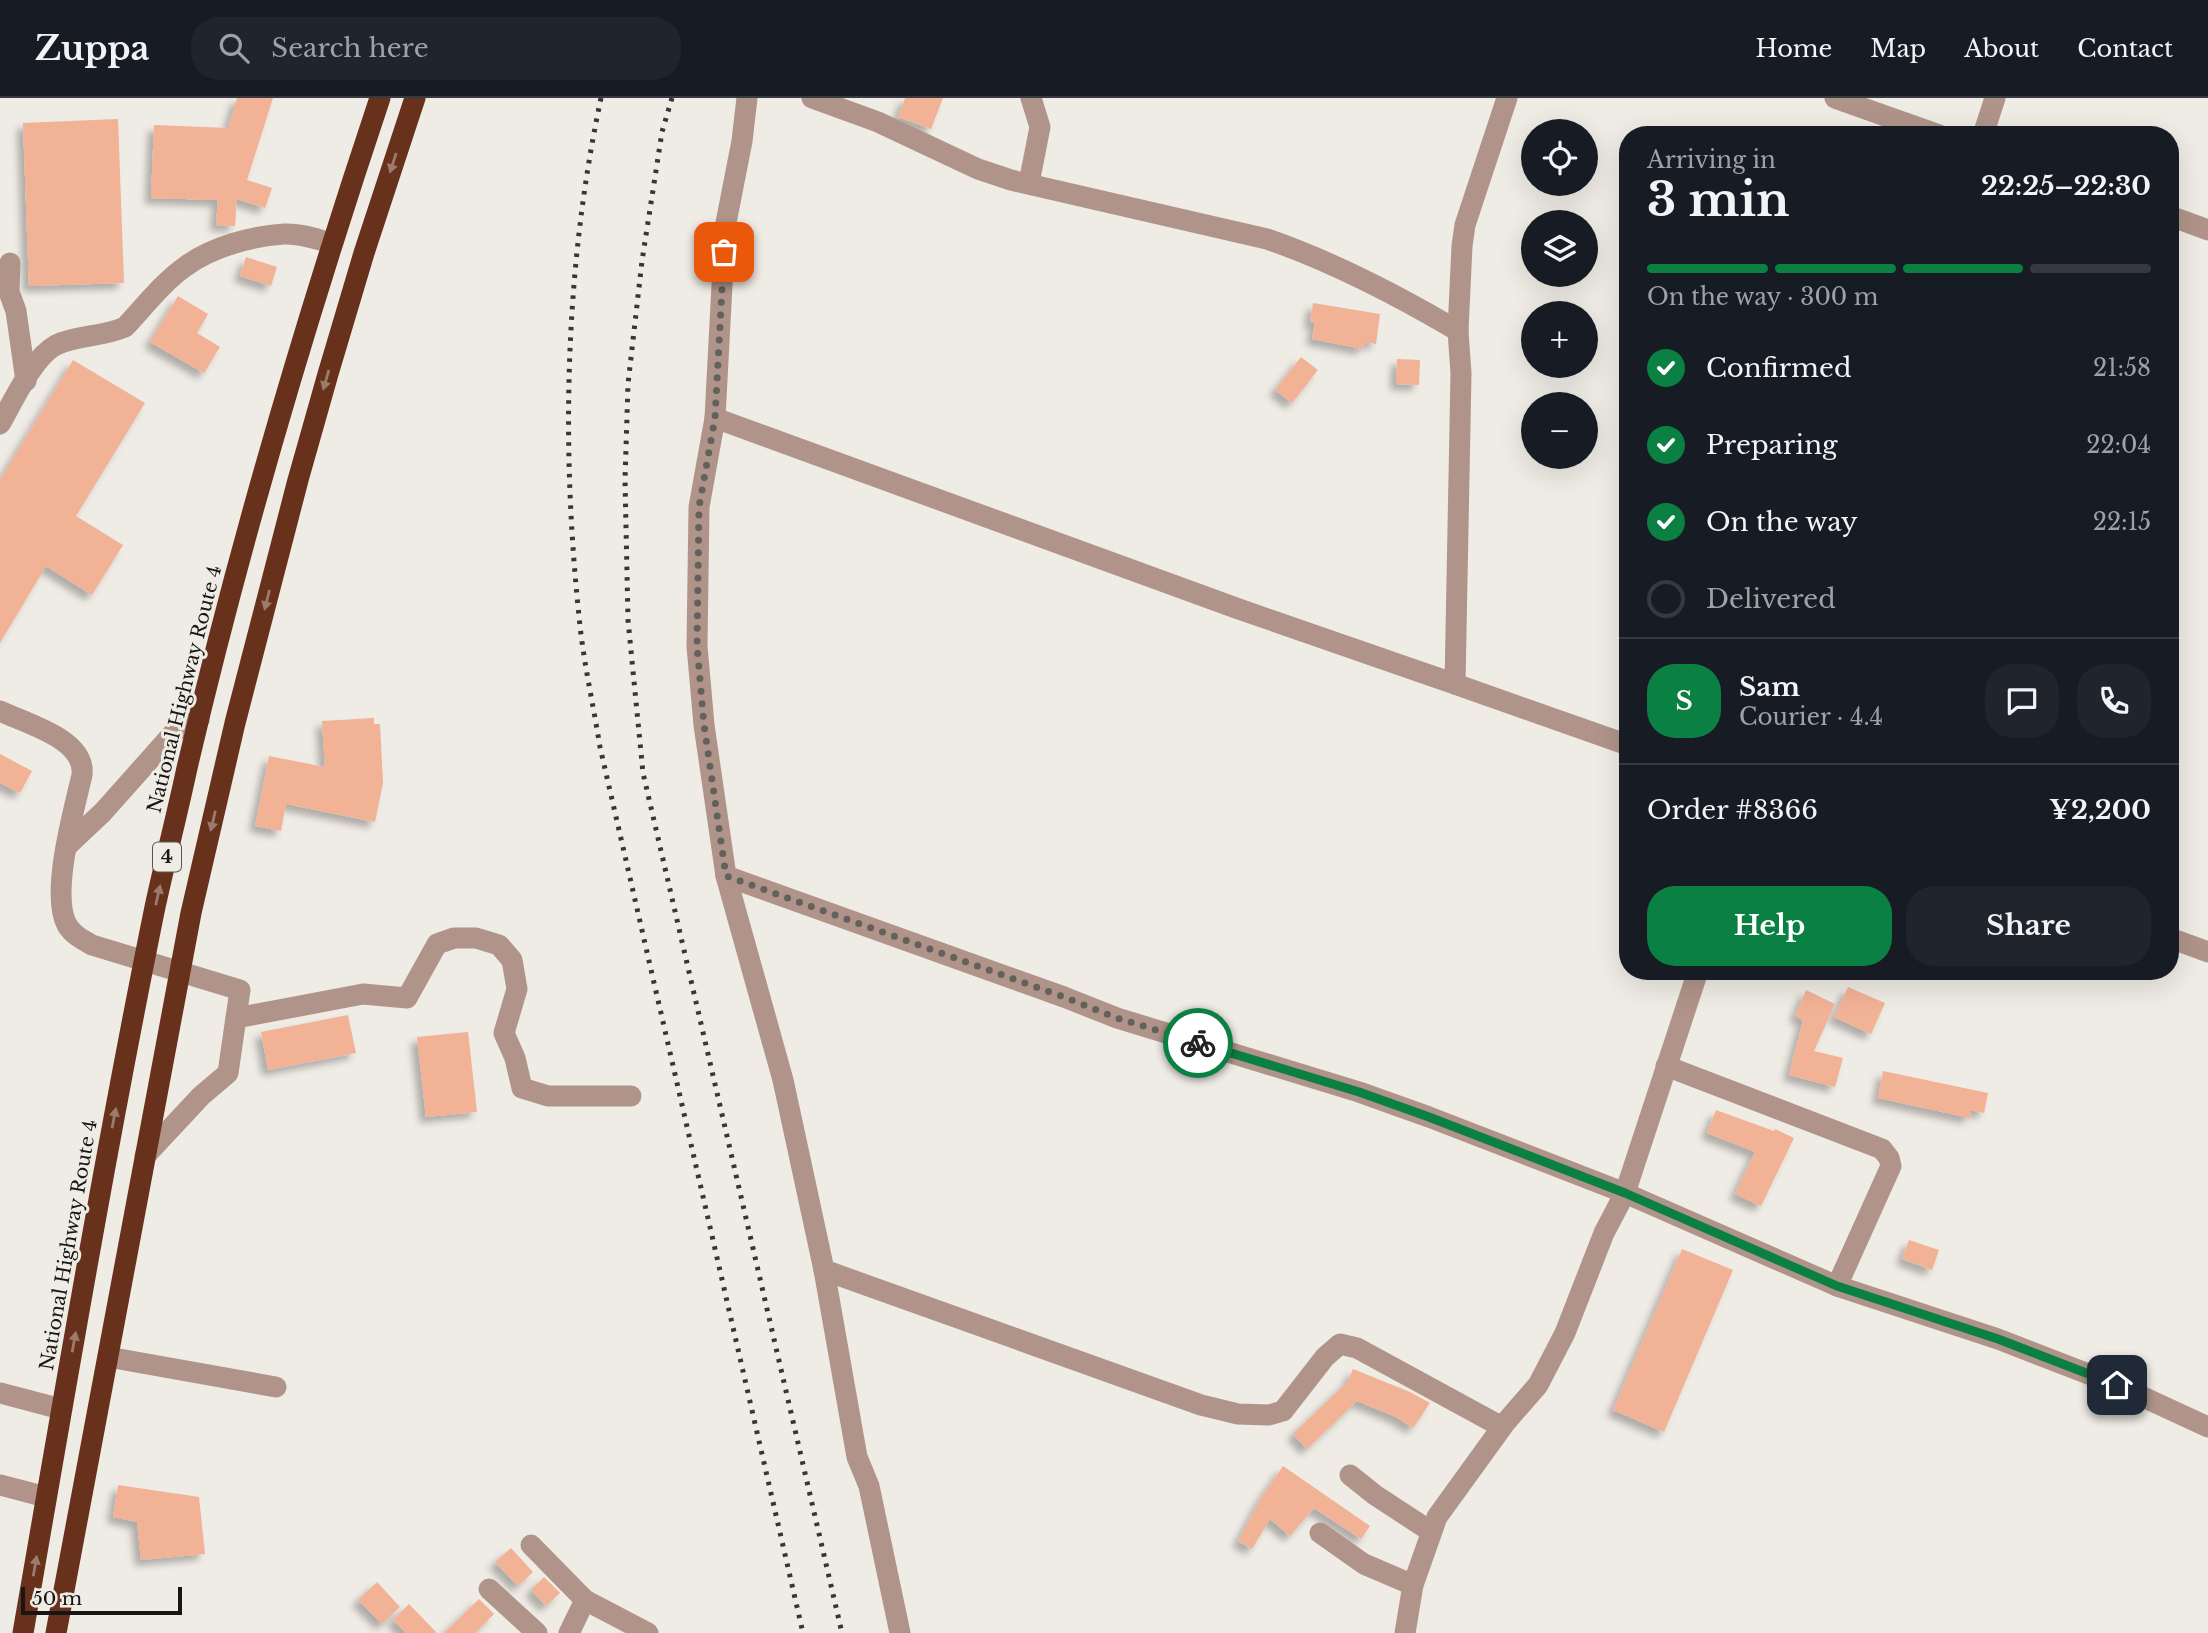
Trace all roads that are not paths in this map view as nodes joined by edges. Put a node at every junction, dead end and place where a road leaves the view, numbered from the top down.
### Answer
1 (380, 98) edge
2 (415, 98) edge
3 (747, 98) edge
4 (812, 98) edge
5 (1031, 98) edge
6 (1507, 98) edge
7 (1835, 98) edge
8 (1995, 98) edge
9 (1914, 126) edge
10 (1986, 126) edge
11 (1029, 183) junction
12 (2179, 219) edge
13 (2208, 230) edge
14 (331, 243) junction
15 (10, 263) dead end
16 (1458, 331) junction
17 (26, 381) junction
18 (715, 418) junction
19 (0, 424) edge
20 (1455, 684) junction
21 (0, 711) edge
22 (199, 720) junction
23 (1619, 742) edge
24 (67, 846) junction
25 (726, 876) junction
26 (2179, 941) edge
27 (2208, 951) edge
28 (145, 963) junction
29 (182, 974) junction
30 (1695, 980) edge
31 (236, 1018) junction
32 (1667, 1066) junction
33 (631, 1096) dead end
34 (145, 1156) junction
35 (1625, 1193) junction
36 (824, 1270) junction
37 (1837, 1286) junction
38 (108, 1357) junction
39 (276, 1387) dead end
40 (0, 1393) edge
41 (61, 1409) junction
42 (1502, 1427) junction
43 (2208, 1427) edge
44 (1350, 1475) dead end
45 (0, 1485) edge
46 (46, 1497) junction
47 (1430, 1531) junction
48 (1320, 1534) dead end
49 (531, 1545) dead end
50 (1413, 1585) junction
51 (489, 1589) dead end
52 (585, 1600) junction
53 (23, 1633) edge
54 (57, 1633) edge
55 (537, 1633) edge
56 (569, 1633) edge
57 (648, 1633) edge
58 (900, 1633) edge
59 (1405, 1633) edge

1 - 14 highway, National Highway Route 4 / 4
2 -> 29 highway, 4
3 - 18 street
4 - 11 street
5 - 11 street
6 - 16 street
7 - 9 street
8 - 10 street
11 - 16 street
12 - 13 street
14 - 17 street
14 - 22 highway, National Highway Route 4 / 4
15 - 17 street
16 - 20 street
17 - 19 street
18 - 20 street
18 - 25 street
20 - 23 street
21 - 24 street
22 - 24 street
28 -> 22 highway, National Highway Route 4 / 4
24 - 28 street
25 - 35 street
25 - 36 street
26 - 27 street
28 - 29 street
41 -> 28 highway, National Highway Route 4 / 4
29 - 31 street
29 - 34 highway, 4
30 - 32 street
31 - 33 street
31 - 34 street
32 - 35 street
32 - 37 street
34 - 38 highway, 4
35 - 37 street
35 - 42 street
36 - 42 street
36 - 58 street
37 - 43 street
38 - 39 street
38 - 54 highway, 4
40 - 41 street
41 - 46 highway, National Highway Route 4 / 4
42 - 47 street
44 - 47 street
45 - 46 street
53 -> 46 highway, National Highway Route 4 / 4
47 - 50 street
48 - 50 street
49 - 52 street
50 - 59 street
51 - 55 street
52 - 56 street
52 - 57 street

